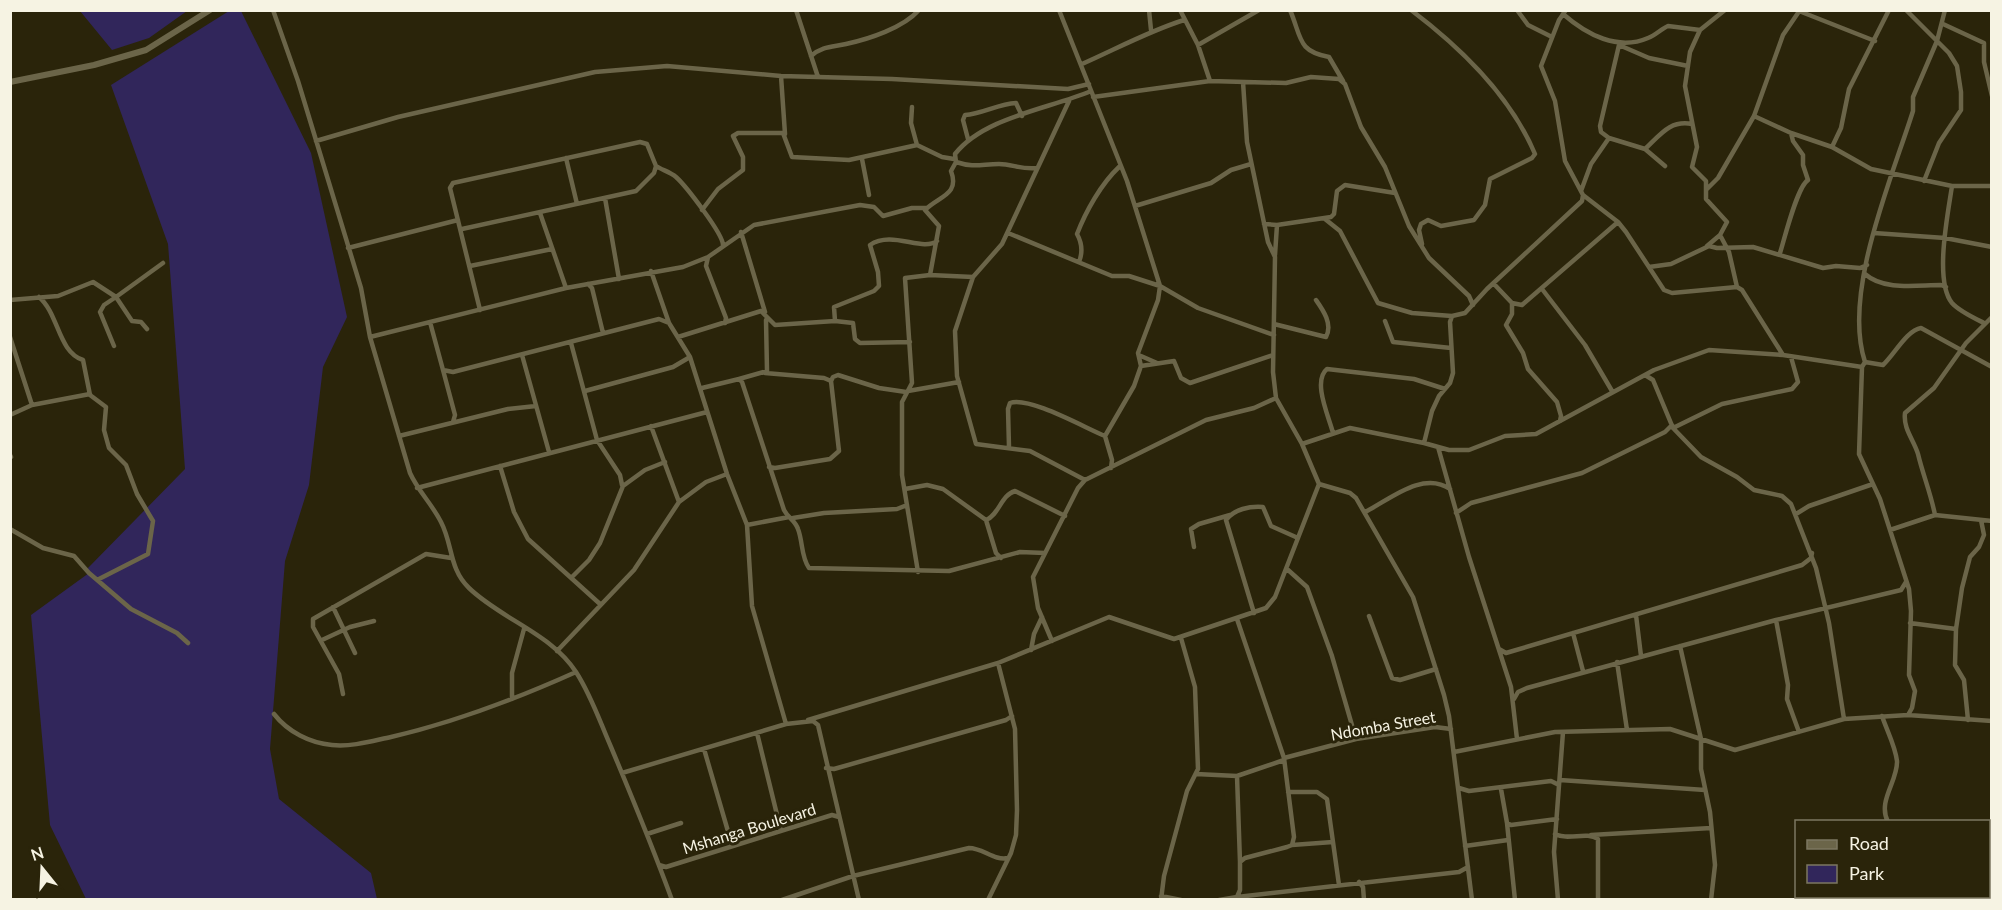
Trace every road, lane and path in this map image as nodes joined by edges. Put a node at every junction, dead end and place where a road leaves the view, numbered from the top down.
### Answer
1 (210, 10) edge
2 (273, 10) edge
3 (796, 10) edge
4 (919, 10) edge
5 (1059, 10) edge
6 (1149, 10) edge
7 (1180, 10) edge
8 (1259, 10) edge
9 (1290, 10) edge
10 (1412, 10) edge
11 (1517, 10) edge
12 (1725, 10) edge
13 (1889, 10) edge
14 (1906, 10) edge
15 (1945, 10) edge
16 (1800, 11) edge
17 (1565, 12) edge
18 (1184, 20) junction
19 (1943, 24) junction
20 (1151, 30) junction
21 (1700, 30) junction
22 (1552, 38) junction
23 (1875, 41) junction
24 (1937, 41) junction
25 (1198, 45) junction
26 (1620, 45) junction
27 (811, 56) junction
28 (1082, 64) junction
29 (1688, 66) junction
30 (781, 76) junction
31 (818, 77) junction
32 (1210, 81) junction
33 (1343, 81) junction
34 (10, 82) edge
35 (1243, 82) junction
36 (1089, 84) junction
37 (1068, 89) junction
38 (1091, 91) junction
39 (1992, 96) edge
40 (1094, 97) junction
41 (1069, 100) junction
42 (1063, 102) junction
43 (912, 107) dead end
44 (1022, 116) junction
45 (1754, 116) junction
46 (1692, 124) junction
47 (1791, 133) junction
48 (785, 134) junction
49 (1610, 138) junction
50 (968, 139) junction
51 (316, 141) junction
52 (917, 145) junction
53 (1832, 147) junction
54 (1646, 149) junction
55 (566, 158) junction
56 (862, 159) junction
57 (955, 160) junction
58 (1251, 164) junction
59 (656, 166) junction
60 (1665, 166) dead end
61 (1119, 167) junction
62 (1037, 168) junction
63 (664, 171) junction
64 (1892, 173) junction
65 (654, 174) junction
66 (1924, 181) junction
67 (1952, 186) junction
68 (1992, 186) edge
69 (1704, 190) junction
70 (1395, 193) junction
71 (1582, 193) junction
72 (869, 195) dead end
73 (603, 200) junction
74 (577, 204) junction
75 (1135, 206) junction
76 (926, 208) junction
77 (702, 210) junction
78 (540, 213) junction
79 (1334, 213) junction
80 (1325, 219) junction
81 (458, 220) junction
82 (1618, 222) junction
83 (1264, 224) junction
84 (1277, 225) junction
85 (1336, 227) junction
86 (462, 229) junction
87 (741, 232) junction
88 (1008, 233) junction
89 (1874, 233) junction
90 (1720, 235) junction
91 (1946, 237) junction
92 (937, 241) junction
93 (723, 245) junction
94 (1422, 246) junction
95 (1707, 246) junction
96 (1726, 247) junction
97 (1992, 247) edge
98 (348, 248) junction
99 (552, 249) junction
100 (1780, 253) junction
101 (708, 257) junction
102 (1275, 257) junction
103 (700, 261) junction
104 (1079, 261) junction
105 (163, 263) dead end
106 (470, 266) junction
107 (706, 266) junction
108 (1867, 266) junction
109 (1649, 267) junction
110 (651, 272) junction
111 (1865, 274) junction
112 (930, 275) junction
113 (973, 277) junction
114 (619, 279) junction
115 (588, 284) junction
116 (1494, 284) junction
117 (1160, 286) junction
118 (1737, 287) junction
119 (1946, 287) junction
120 (566, 288) junction
121 (1542, 289) junction
122 (1469, 296) junction
123 (39, 297) junction
124 (116, 297) junction
125 (1479, 297) junction
126 (10, 300) edge
127 (1316, 300) dead end
128 (1512, 303) junction
129 (1473, 305) junction
130 (480, 310) junction
131 (765, 312) junction
132 (1446, 316) junction
133 (1452, 316) junction
134 (1992, 317) edge
135 (766, 319) junction
136 (835, 321) junction
137 (1385, 321) dead end
138 (430, 322) junction
139 (1450, 322) junction
140 (669, 323) junction
141 (725, 323) junction
142 (1984, 323) junction
143 (1274, 324) junction
144 (147, 329) dead end
145 (603, 333) junction
146 (1274, 335) junction
147 (10, 337) edge
148 (370, 337) junction
149 (678, 338) junction
150 (910, 342) junction
151 (571, 343) junction
152 (1777, 345) junction
153 (114, 346) dead end
154 (1451, 348) junction
155 (17, 351) junction
156 (1961, 351) junction
157 (10, 355) edge
158 (522, 355) junction
159 (1273, 355) junction
160 (1774, 355) junction
161 (1141, 356) junction
162 (1783, 356) junction
163 (690, 357) junction
164 (1791, 357) junction
165 (1865, 362) junction
166 (1157, 363) junction
167 (1141, 366) junction
168 (1862, 367) junction
169 (1992, 367) edge
170 (443, 370) junction
171 (1654, 370) junction
172 (765, 373) junction
173 (1645, 375) junction
174 (739, 379) junction
175 (1653, 380) junction
176 (831, 381) junction
177 (959, 382) junction
178 (702, 388) junction
179 (1445, 389) junction
180 (585, 391) junction
181 (907, 392) junction
182 (1612, 392) junction
183 (90, 394) junction
184 (1276, 398) junction
185 (535, 403) junction
186 (32, 405) junction
187 (708, 412) junction
188 (10, 415) edge
189 (455, 415) junction
190 (461, 420) junction
191 (453, 422) junction
192 (1560, 422) junction
193 (651, 426) junction
194 (1673, 427) junction
195 (1333, 433) junction
196 (399, 436) junction
197 (1105, 436) junction
198 (603, 438) junction
199 (597, 440) junction
200 (1424, 442) junction
201 (1302, 444) junction
202 (602, 445) junction
203 (1009, 447) junction
204 (1438, 447) junction
205 (549, 452) junction
206 (665, 462) junction
207 (500, 466) junction
208 (772, 467) junction
209 (1111, 468) junction
210 (727, 474) junction
211 (1085, 480) junction
212 (1319, 484) junction
213 (1873, 484) junction
214 (623, 486) junction
215 (417, 488) junction
216 (905, 489) junction
217 (1450, 489) junction
218 (679, 502) junction
219 (907, 505) junction
220 (1365, 512) junction
221 (1455, 513) junction
222 (1230, 514) junction
223 (1796, 514) junction
224 (1935, 515) junction
225 (1065, 516) junction
226 (791, 518) junction
227 (986, 520) junction
228 (1981, 520) junction
229 (1992, 521) edge
230 (747, 525) junction
231 (10, 529) edge
232 (1890, 530) junction
233 (1298, 538) junction
234 (1194, 547) dead end
235 (1045, 553) junction
236 (1812, 553) junction
237 (450, 558) junction
238 (1001, 558) junction
239 (1287, 568) junction
240 (918, 572) junction
241 (571, 578) junction
242 (99, 579) junction
243 (1906, 582) junction
244 (600, 604) junction
245 (333, 607) junction
246 (1825, 607) junction
247 (1254, 612) junction
248 (1636, 615) junction
249 (1369, 616) dead end
250 (1042, 617) junction
251 (1237, 619) junction
252 (1776, 620) junction
253 (374, 621) dead end
254 (1910, 623) junction
255 (345, 629) junction
256 (524, 629) junction
257 (1956, 629) junction
258 (1573, 633) junction
259 (1181, 638) junction
260 (322, 640) junction
261 (1052, 641) junction
262 (188, 643) dead end
263 (1680, 646) junction
264 (1499, 649) junction
265 (1031, 650) junction
266 (557, 651) junction
267 (355, 653) dead end
268 (1506, 653) junction
269 (1641, 656) junction
270 (1502, 658) junction
271 (998, 663) junction
272 (1617, 663) junction
273 (1436, 669) junction
274 (1584, 671) junction
275 (576, 672) junction
276 (1511, 687) junction
277 (1518, 692) junction
278 (343, 694) dead end
279 (512, 699) junction
280 (1514, 699) junction
281 (274, 714) dead end
282 (1908, 715) junction
283 (823, 716) junction
284 (1012, 716) junction
285 (1882, 716) junction
286 (1844, 719) junction
287 (808, 720) junction
288 (1968, 720) junction
289 (1992, 721) edge
290 (786, 724) junction
291 (818, 725) junction
292 (1451, 729) junction
293 (1627, 729) junction
294 (1563, 732) junction
295 (1799, 732) junction
296 (757, 733) junction
297 (1701, 738) junction
298 (1356, 739) junction
299 (1517, 739) junction
300 (704, 749) junction
301 (1454, 752) junction
302 (1284, 759) junction
303 (826, 768) junction
304 (622, 773) junction
305 (1196, 774) junction
306 (1237, 776) junction
307 (1560, 782) junction
308 (1459, 788) junction
309 (1501, 789) junction
310 (1705, 790) junction
311 (1288, 792) junction
312 (836, 808) junction
313 (832, 815) junction
314 (839, 817) junction
315 (1557, 819) junction
316 (1887, 820) edge
317 (681, 823) dead end
318 (1507, 823) junction
319 (1711, 828) junction
320 (781, 831) junction
321 (647, 834) junction
322 (1556, 834) junction
323 (1591, 835) junction
324 (1508, 840) junction
325 (1333, 842) junction
326 (732, 845) junction
327 (1292, 845) junction
328 (1465, 846) junction
329 (1008, 858) junction
330 (1240, 862) junction
331 (659, 865) junction
332 (666, 867) junction
333 (1468, 867) junction
334 (663, 876) junction
335 (853, 876) junction
336 (1359, 882) junction
337 (1339, 885) junction
338 (1240, 890) junction
339 (1279, 892) junction
340 (1247, 896) junction
341 (1237, 897) junction
342 (791, 898) edge
343 (1161, 898) edge
344 (672, 900) edge
345 (782, 900) edge
346 (859, 900) edge
347 (988, 900) edge
348 (1181, 900) edge
349 (1219, 900) edge
350 (1279, 900) edge
351 (1364, 900) edge
352 (1472, 900) edge
353 (1515, 900) edge
354 (1558, 900) edge
355 (1598, 900) edge
356 (1711, 900) edge

1 - 34 main road
2 - 51 street
3 - 27 street
4 - 27 street
5 - 28 street
6 - 20 street
7 - 18 street
8 - 25 street
9 - 33 street
10 - 94 street
11 - 22 street
12 - 21 street
13 - 23 street
14 - 24 street
15 - 19 street
16 - 23 street
16 - 45 street
17 - 22 street
17 - 26 street
18 - 20 street
18 - 25 street
19 - 24 street
19 - 39 street
20 - 28 street
21 - 26 street
21 - 29 street
22 - 71 street
23 - 53 street
24 - 64 street
24 - 66 street
25 - 32 street
26 - 29 street
26 - 49 street
27 - 31 street
28 - 36 street
29 - 46 street
30 - 31 street
30 - 48 street
30 - 51 street
31 - 37 street
32 - 35 street
32 - 40 street
33 - 35 street
33 - 70 street
35 - 58 street
36 - 37 street
36 - 38 street
37 - 42 street
38 - 40 street
38 - 41 street
40 - 61 street
41 - 42 street
41 - 62 street
42 - 44 street
43 - 52 street
44 - 50 street
44 - 50 street
45 - 47 street
45 - 69 street
46 - 54 street
46 - 69 street
47 - 53 street
47 - 100 street
48 - 56 street
48 - 77 street
49 - 54 street
49 - 71 street
50 - 57 street
51 - 98 street
52 - 56 street
52 - 57 street
53 - 64 street
54 - 60 street
55 - 59 street
55 - 74 street
55 - 81 street
56 - 72 street
57 - 62 street
57 - 76 street
58 - 75 street
58 - 83 street
59 - 63 street
59 - 65 street
61 - 75 street
61 - 104 street
62 - 88 street
63 - 65 street
63 - 77 street
64 - 66 street
64 - 89 street
65 - 73 street
66 - 67 street
67 - 68 street
67 - 91 street
69 - 90 street
70 - 79 street
70 - 94 street
71 - 82 street
71 - 116 street
73 - 74 street
73 - 114 street
74 - 78 street
75 - 117 street
76 - 87 street
76 - 92 street
77 - 93 street
78 - 86 street
78 - 99 street
79 - 80 street
79 - 85 street
80 - 84 street
80 - 85 street
81 - 86 street
81 - 98 street
82 - 109 street
82 - 121 street
83 - 84 street
83 - 102 street
84 - 102 street
85 - 132 street
86 - 106 street
87 - 93 street
87 - 131 street
88 - 104 street
88 - 113 street
89 - 91 street
89 - 108 street
90 - 95 street
90 - 96 street
91 - 97 street
91 - 119 street
92 - 112 street
92 - 136 street
93 - 101 street
94 - 122 street
95 - 96 street
95 - 109 street
96 - 100 street
96 - 118 street
98 - 148 street
99 - 106 street
99 - 120 street
100 - 108 street
101 - 103 street
101 - 107 street
102 - 143 street
103 - 107 street
103 - 110 street
104 - 117 street
105 - 124 street
106 - 130 street
107 - 141 street
108 - 111 street
109 - 118 street
110 - 114 street
110 - 140 street
111 - 119 street
111 - 165 street
112 - 113 street
112 - 150 street
113 - 177 street
114 - 115 street
115 - 120 street
115 - 145 street
116 - 125 street
116 - 128 street
117 - 146 street
117 - 161 street
118 - 152 street
119 - 142 street
120 - 130 street
121 - 128 street
121 - 182 street
122 - 125 street
122 - 129 street
123 - 124 street
123 - 126 street
123 - 183 street
124 - 144 street
124 - 153 street
125 - 129 street
127 - 143 street
128 - 192 street
129 - 133 street
130 - 138 street
131 - 135 street
131 - 141 street
132 - 133 street
132 - 139 street
133 - 139 street
134 - 142 street
135 - 136 street
135 - 172 street
136 - 150 street
137 - 154 street
138 - 148 street
138 - 170 street
139 - 154 street
140 - 145 street
140 - 149 street
141 - 149 street
142 - 156 street
143 - 146 street
145 - 151 street
146 - 159 street
147 - 155 street
148 - 196 street
149 - 163 street
150 - 181 street
151 - 158 street
151 - 180 street
152 - 160 street
152 - 162 street
154 - 179 street
155 - 157 street
155 - 186 street
156 - 165 street
156 - 169 street
156 - 224 street
158 - 170 street
158 - 185 street
159 - 166 street
159 - 184 street
160 - 162 street
160 - 171 street
161 - 166 street
161 - 167 street
162 - 164 street
163 - 178 street
163 - 180 street
164 - 168 street
164 - 194 street
165 - 168 street
166 - 167 street
167 - 197 street
168 - 213 street
170 - 189 street
171 - 173 street
171 - 175 street
172 - 174 street
172 - 176 street
173 - 175 street
173 - 182 street
174 - 178 street
174 - 208 street
175 - 194 street
176 - 181 street
176 - 208 street
177 - 181 street
177 - 203 street
178 - 187 street
179 - 195 street
179 - 200 street
180 - 199 street
181 - 216 street
182 - 192 street
183 - 186 street
183 - 242 street
184 - 201 street
184 - 209 street
185 - 190 street
185 - 205 street
186 - 188 street
187 - 193 street
187 - 210 street
189 - 190 street
189 - 191 street
190 - 191 street
191 - 196 street
192 - 204 street
193 - 198 street
193 - 206 street
194 - 221 street
194 - 223 street
195 - 200 street
195 - 201 street
196 - 215 street
197 - 203 street
197 - 209 street
198 - 199 street
198 - 202 street
199 - 202 street
199 - 205 street
200 - 204 street
201 - 212 street
202 - 214 street
203 - 211 street
204 - 217 street
205 - 207 street
206 - 214 street
206 - 218 street
207 - 215 street
207 - 241 street
208 - 226 street
209 - 211 street
210 - 218 street
210 - 230 street
211 - 225 street
212 - 220 street
212 - 233 street
213 - 223 street
213 - 232 street
214 - 241 street
215 - 237 street
216 - 219 street
216 - 227 street
217 - 220 street
217 - 221 street
218 - 244 street
219 - 226 street
219 - 240 street
220 - 273 street
221 - 264 street
222 - 233 street
222 - 234 street
222 - 247 street
223 - 236 street
224 - 228 street
224 - 232 street
225 - 227 street
225 - 235 street
226 - 230 street
226 - 240 street
227 - 238 street
228 - 229 street
228 - 257 street
230 - 290 street
231 - 242 street
232 - 243 street
233 - 239 street
235 - 238 street
235 - 250 street
236 - 246 street
236 - 248 street
237 - 245 street
237 - 256 street
238 - 240 street
239 - 247 street
239 - 298 street
241 - 244 street
242 - 262 street
243 - 246 street
243 - 254 street
244 - 266 street
245 - 255 street
245 - 260 street
246 - 252 street
246 - 286 street
247 - 251 street
248 - 258 street
248 - 269 street
249 - 273 street
250 - 261 street
250 - 265 street
251 - 259 street
251 - 302 street
252 - 263 street
252 - 295 street
253 - 255 street
254 - 257 street
254 - 282 street
255 - 260 street
255 - 267 street
256 - 266 street
256 - 279 street
257 - 288 street
258 - 268 street
258 - 274 street
259 - 261 street
259 - 305 street
260 - 278 street
261 - 265 street
263 - 269 street
263 - 297 street
264 - 268 street
264 - 270 street
265 - 271 street
266 - 275 street
268 - 270 street
269 - 272 street
270 - 276 street
271 - 283 street
271 - 284 street
272 - 274 street
272 - 293 street
273 - 292 street
274 - 277 street
275 - 279 street
275 - 304 street
276 - 277 street
276 - 280 street
277 - 280 street
279 - 281 street
280 - 299 street
282 - 285 street
282 - 288 street
283 - 287 street
283 - 291 street
284 - 303 street
284 - 329 street
285 - 286 street
285 - 316 street
286 - 295 street
287 - 290 street
287 - 291 street
288 - 289 street
290 - 296 street
291 - 303 street
292 - 298 street, Ndomba Street
292 - 301 street
293 - 294 street
293 - 297 street
294 - 299 street
294 - 307 street
295 - 297 street
296 - 300 street
296 - 320 street
297 - 310 street
298 - 302 street, Ndomba Street
299 - 301 street
300 - 304 street
300 - 326 street
301 - 308 street
302 - 306 street, Ndomba Street
302 - 311 street
303 - 312 street
304 - 321 street
305 - 306 street
305 - 343 street
306 - 330 street
307 - 309 street
307 - 310 street
307 - 315 street
308 - 309 street
308 - 328 street
309 - 318 street
310 - 319 street
311 - 325 street
311 - 327 street
312 - 313 street
312 - 314 street
313 - 314 street, Mshanga Boulevard
313 - 320 street, Mshanga Boulevard
314 - 335 street
315 - 318 street
315 - 322 street
317 - 321 street
318 - 324 street
319 - 323 street
319 - 356 street
320 - 326 street, Mshanga Boulevard
321 - 331 street
322 - 323 street
322 - 354 street
323 - 355 street
324 - 328 street
324 - 353 street
325 - 327 street
325 - 337 street
326 - 332 street, Mshanga Boulevard
327 - 330 street
328 - 333 street
329 - 335 street
329 - 347 street
330 - 338 street
331 - 332 street, Mshanga Boulevard
331 - 334 street
332 - 334 street, Mshanga Boulevard
333 - 336 street
333 - 352 street
334 - 344 street
335 - 342 street
335 - 346 street
336 - 337 street
336 - 351 street
337 - 339 street
338 - 340 street
338 - 341 street
339 - 340 street
339 - 350 street
340 - 341 street
341 - 349 street
342 - 345 street
343 - 348 street

